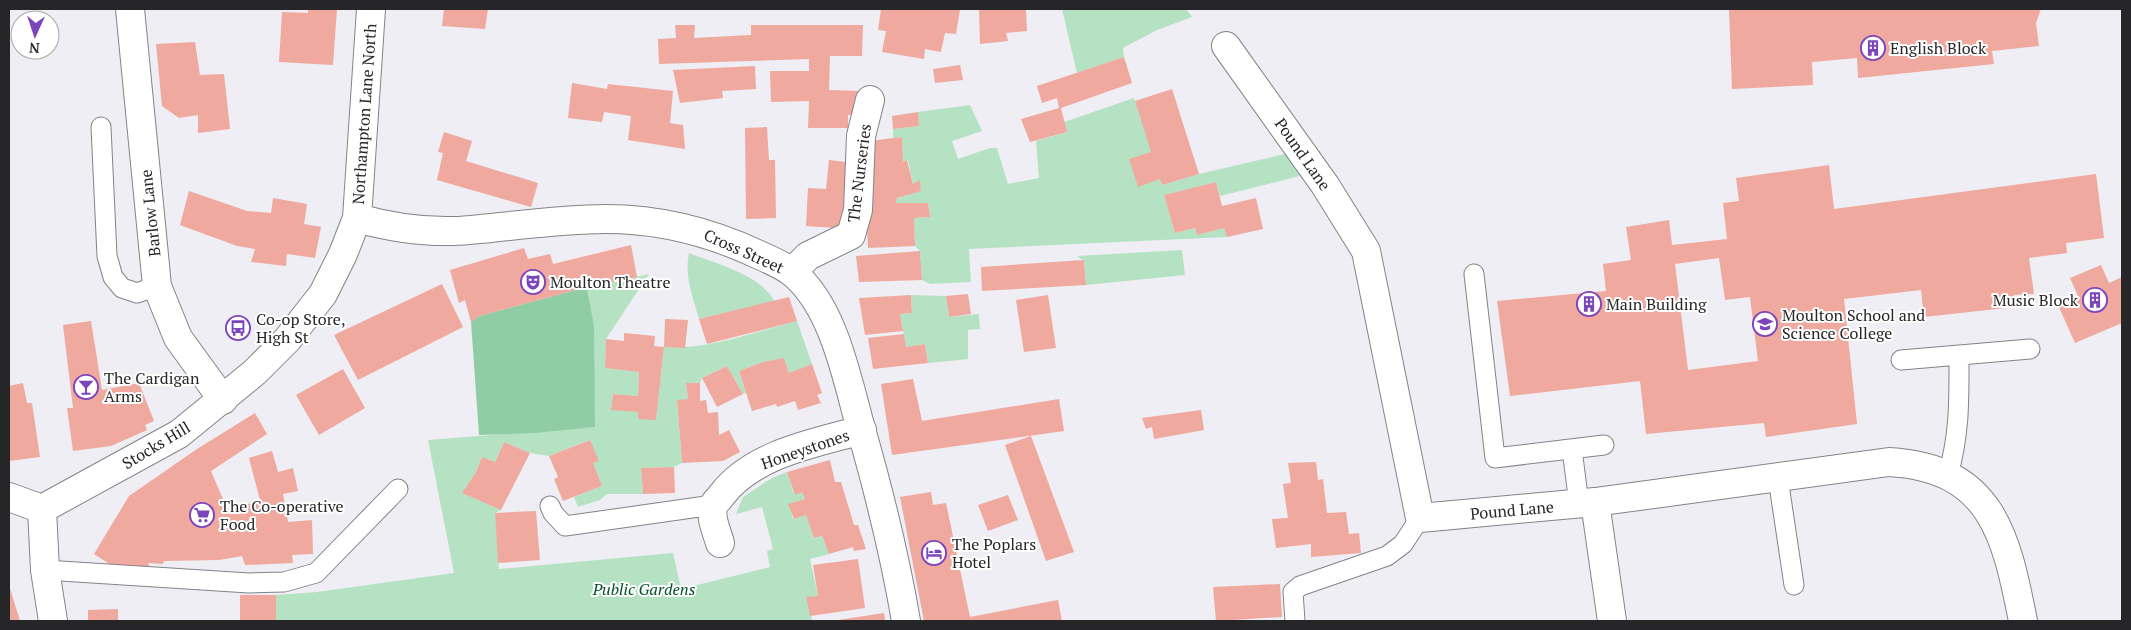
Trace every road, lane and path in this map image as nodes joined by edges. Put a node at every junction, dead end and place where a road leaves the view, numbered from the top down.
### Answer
1 (130, 9) edge
2 (371, 9) edge
3 (1226, 46) dead end
4 (870, 100) dead end
5 (101, 127) dead end
6 (357, 218) junction
7 (792, 272) junction
8 (1474, 274) dead end
9 (157, 286) junction
10 (2030, 349) dead end
11 (1958, 355) junction
12 (1901, 360) dead end
13 (223, 400) junction
14 (862, 430) junction
15 (1604, 445) dead end
16 (1572, 448) junction
17 (1948, 474) junction
18 (1778, 478) junction
19 (398, 489) dead end
20 (9, 497) edge
21 (1587, 503) junction
22 (550, 506) dead end
23 (713, 506) junction
24 (42, 510) junction
25 (1420, 518) junction
26 (720, 543) dead end
27 (45, 570) junction
28 (1794, 585) dead end
29 (53, 621) edge
30 (906, 621) edge
31 (1295, 621) edge
32 (1612, 621) edge
33 (2023, 621) edge

1 - 9 street, Barlow Lane
2 - 6 street, Northampton Lane North
3 - 25 street, Pound Lane
4 - 7 street, The Nurseries
5 - 9 lane
6 - 7 street, Cross Street
6 - 13 street, Stocks Hill
7 - 14 street, Cross Street
8 - 16 lane
9 - 13 street, Barlow Lane
10 - 11 lane
11 - 12 lane
11 - 17 lane
13 - 24 street, Stocks Hill
14 - 23 street, Honeystones
14 - 30 street, Cross Street
15 - 16 lane
16 - 21 lane
17 - 18 street, Pound Lane
17 - 33 street, Pound Lane
18 - 21 street, Pound Lane
18 - 28 lane
19 - 27 lane
20 - 24 street
21 - 25 street, Pound Lane
21 - 32 street
22 - 23 lane
23 - 26 street
24 - 27 street
25 - 31 lane
27 - 29 street

